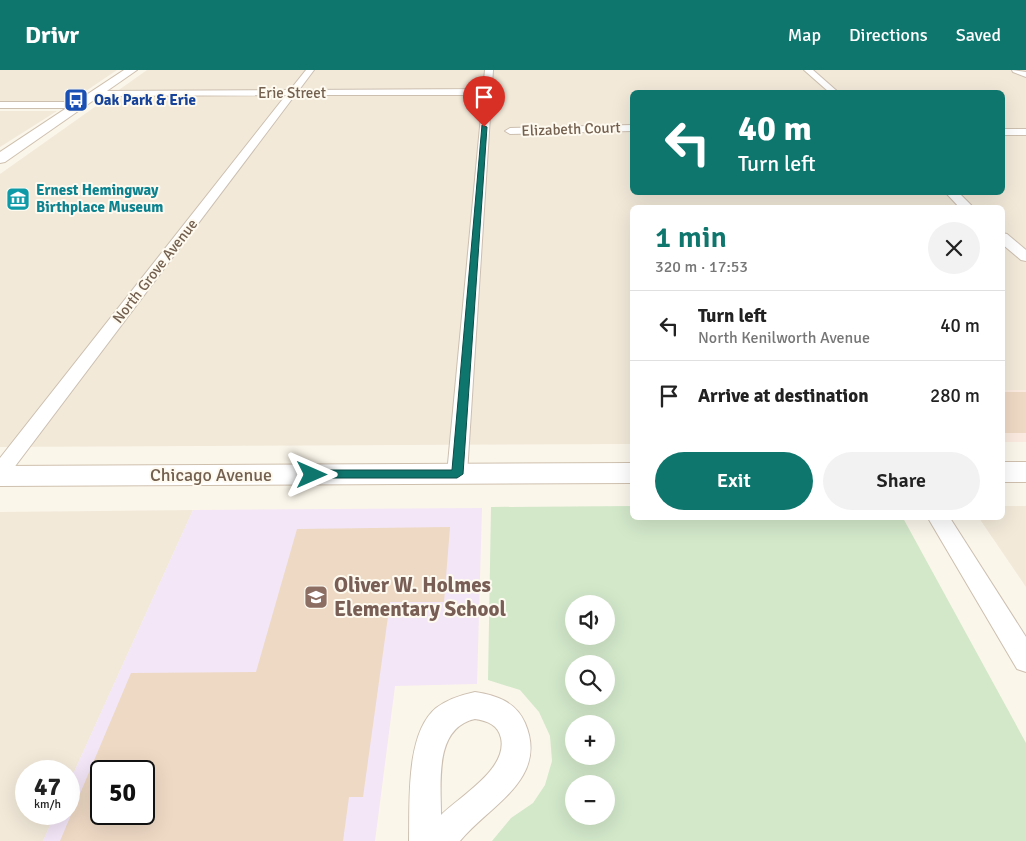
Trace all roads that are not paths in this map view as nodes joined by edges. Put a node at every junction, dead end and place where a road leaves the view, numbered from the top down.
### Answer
1 (131, 70) edge
2 (310, 70) edge
3 (489, 70) edge
4 (808, 70) edge
5 (1016, 70) edge
6 (1026, 75) edge
7 (832, 90) edge
8 (487, 92) junction
9 (97, 93) junction
10 (293, 93) junction
11 (79, 105) junction
12 (0, 106) edge
13 (630, 128) edge
14 (510, 131) dead end
15 (1005, 132) edge
16 (1026, 132) edge
17 (0, 159) edge
18 (954, 195) edge
19 (965, 205) edge
20 (1006, 240) edge
21 (1026, 243) edge
22 (1026, 257) edge
23 (0, 472) edge
24 (1005, 472) edge
25 (1026, 472) edge
26 (630, 473) edge
27 (457, 474) junction
28 (0, 476) edge
29 (940, 520) edge
30 (1026, 660) edge
31 (425, 841) edge
32 (440, 841) edge

1 - 9 main road
2 - 10 street, North Grove Avenue
3 - 8 street
4 - 7 street
5 - 6 street
8 - 10 street, Erie Street
8 - 27 street
9 - 10 street, Erie Street
9 - 11 main road
10 - 23 street, North Grove Avenue
11 - 12 street
11 - 17 main road
13 - 14 street, Elizabeth Court
15 - 16 street
18 - 19 street
20 - 21 street
20 - 22 street
24 - 25 main road
26 - 27 main road, Chicago Avenue
27 - 28 main road, Chicago Avenue
29 - 30 street
31 - 32 street

